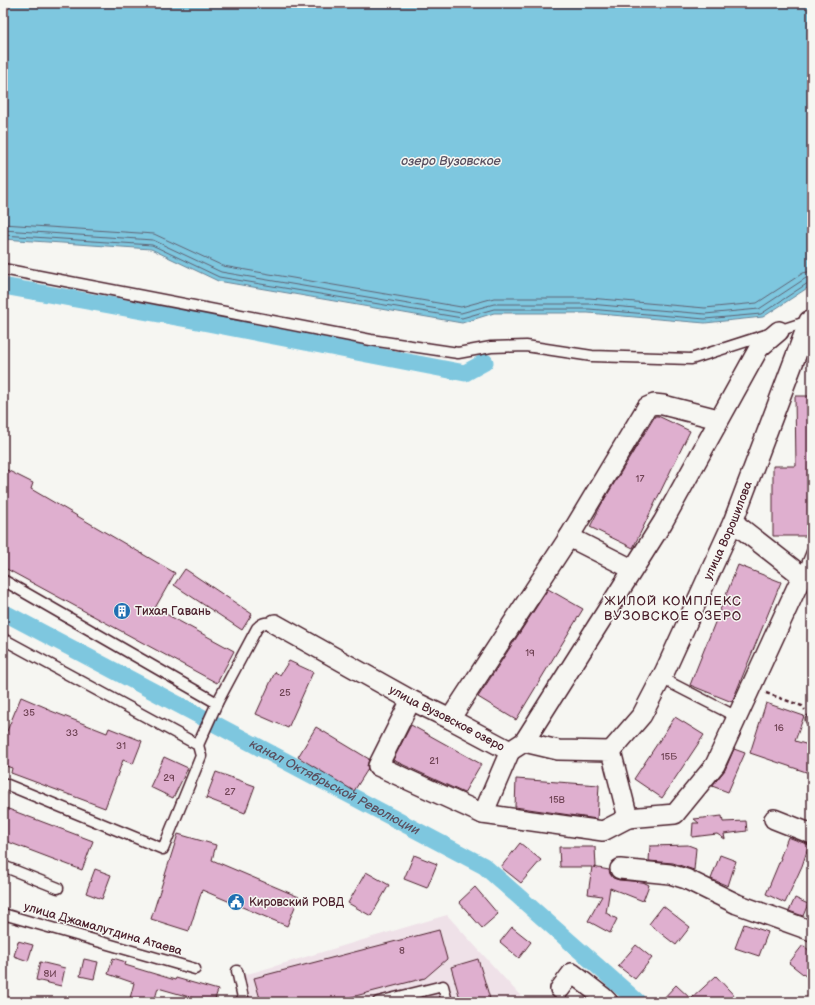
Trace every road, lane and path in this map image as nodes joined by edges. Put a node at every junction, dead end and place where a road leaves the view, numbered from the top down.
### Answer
1 (3, 269) edge
2 (810, 321) edge
3 (779, 331) junction
4 (718, 419) junction
5 (733, 522) junction
6 (569, 538) junction
7 (812, 552) edge
8 (632, 569) junction
9 (802, 576) junction
10 (3, 580) edge
11 (275, 624) joint
12 (3, 639) edge
13 (662, 678) junction
14 (750, 688) junction
15 (411, 700) junction
16 (217, 703) junction
17 (737, 717) junction
18 (450, 719) junction
19 (811, 720) edge
20 (198, 746) junction
21 (517, 747) junction
22 (610, 751) junction
23 (3, 783) edge
24 (483, 814) junction
25 (628, 818) junction
26 (774, 819) dead end
27 (812, 834) edge
28 (3, 866) edge
29 (620, 869) dead end
30 (58, 888) dead end
31 (3, 914) edge
32 (811, 925) edge
33 (195, 969) dead end
34 (237, 971) dead end
35 (560, 989) dead end
36 (244, 1002) edge
37 (378, 1002) edge
38 (447, 1002) edge
39 (608, 1002) edge

1 - 3 lane
2 - 3 lane
2 - 5 street, улица Ворошилова
3 - 4 street, улица Вузовское озеро
4 - 6 street
4 - 8 street, улица Вузовское озеро
5 - 9 street
5 - 13 street, улица Ворошилова
6 - 8 street
6 - 18 street
7 - 9 lane
8 - 21 street, улица Вузовское озеро
9 - 14 street
10 - 16 lane
11 - 15 street, улица Вузовское озеро
11 - 16 lane
12 - 20 lane
13 - 17 lane
13 - 22 street, улица Ворошилова
14 - 17 street
14 - 19 path
15 - 18 street, улица Вузовское озеро
15 - 24 street
16 - 20 lane
17 - 25 street
18 - 21 street, улица Вузовское озеро
20 - 23 lane
21 - 22 street
21 - 24 street
22 - 25 street
24 - 25 street
26 - 27 street
28 - 30 lane
29 - 32 street
31 - 33 lane, улица Джамалутдина Атаева
34 - 36 lane
35 - 39 street
37 - 38 lane

